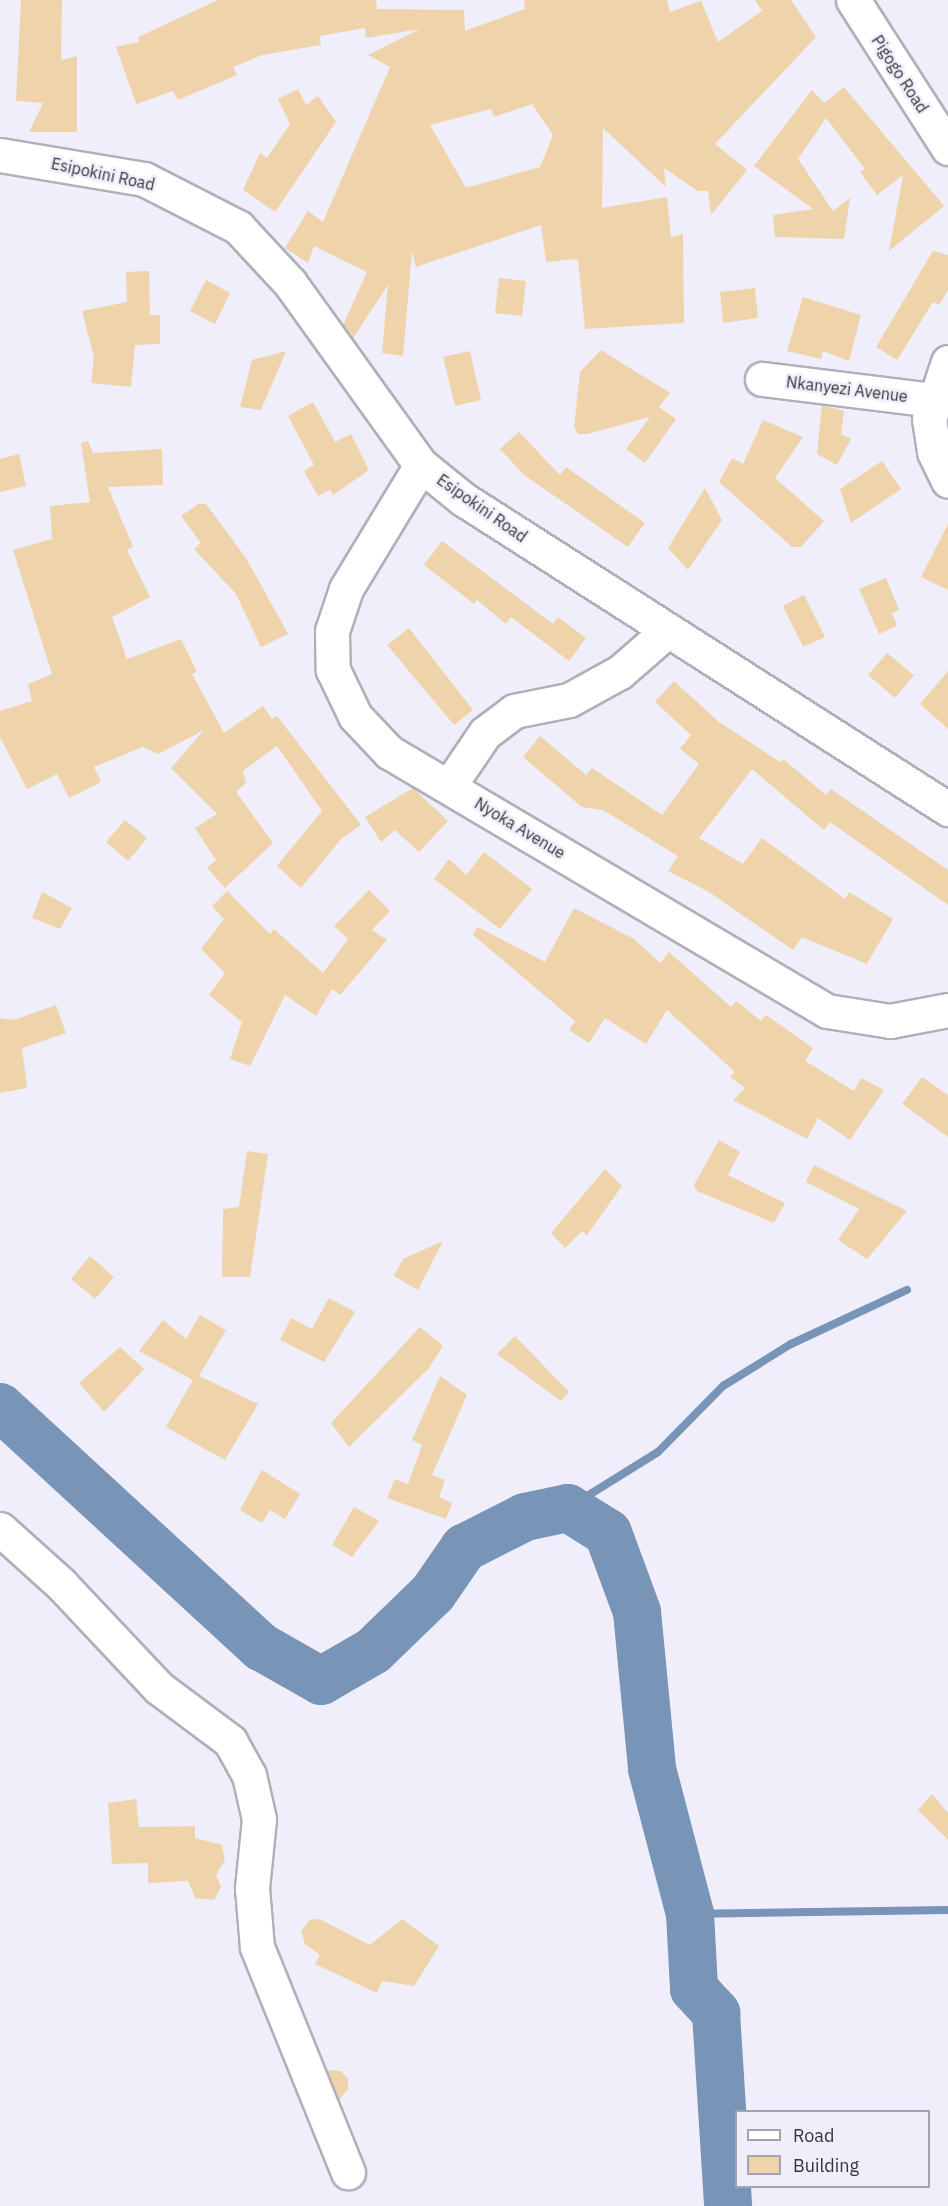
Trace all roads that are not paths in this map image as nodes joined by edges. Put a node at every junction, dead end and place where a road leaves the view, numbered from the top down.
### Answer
1 (853, 0) edge
2 (948, 148) edge
3 (0, 155) edge
4 (948, 362) edge
5 (762, 379) dead end
6 (932, 400) junction
7 (421, 465) junction
8 (948, 481) edge
9 (667, 631) junction
10 (449, 786) junction
11 (948, 809) edge
12 (948, 1010) edge
13 (0, 1529) edge
14 (348, 2172) dead end

1 - 2 street, Pigogo Road
3 - 7 street, Esipokini Road
4 - 6 street, Nkanyezi Avenue
5 - 6 street, Nkanyezi Avenue
6 - 8 street, Nkanyezi Avenue
7 - 9 street, Esipokini Road
7 - 10 street, Nyoka Avenue
9 - 10 street
9 - 11 street, Esipokini Road
10 - 12 street, Nyoka Avenue
13 - 14 street

